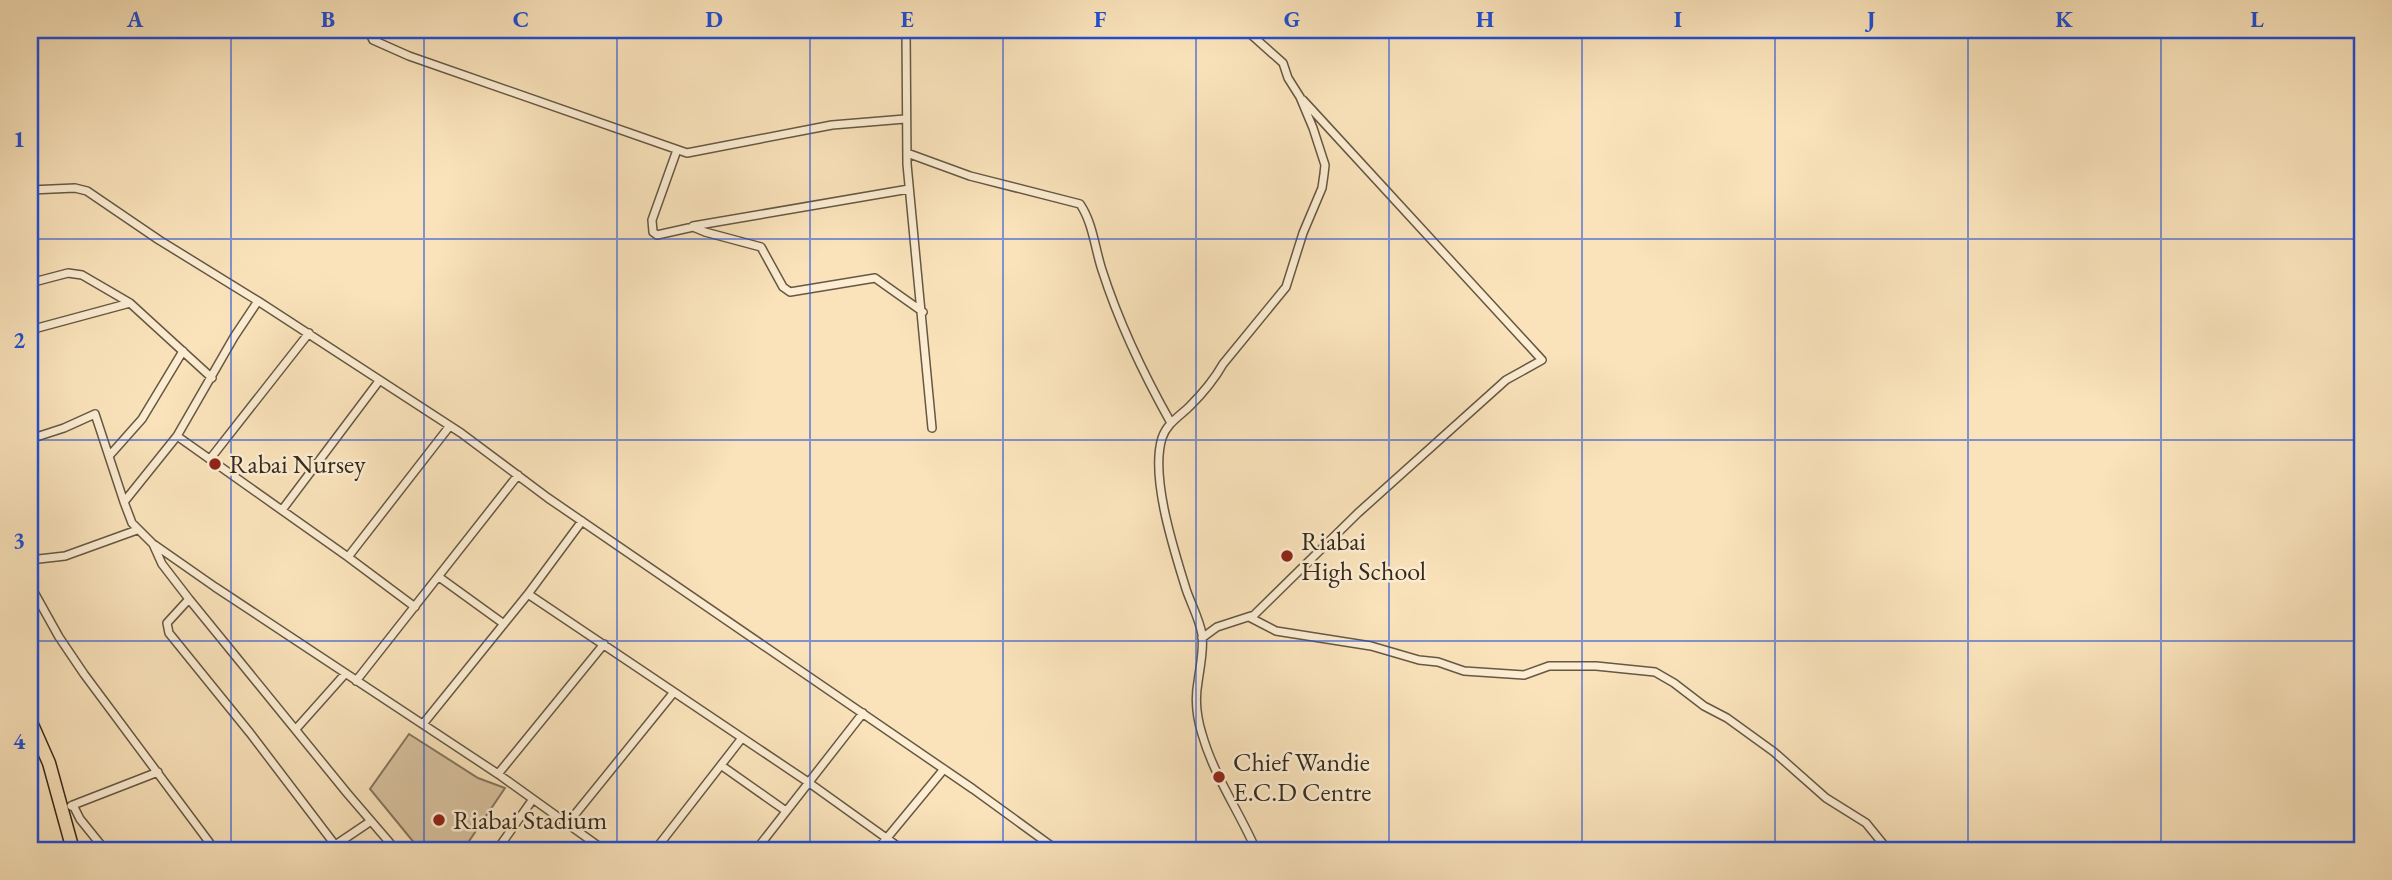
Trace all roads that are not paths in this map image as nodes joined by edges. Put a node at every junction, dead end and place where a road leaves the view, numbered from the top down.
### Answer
1 (368, 30) edge
2 (906, 30) edge
3 (1246, 30) edge
4 (1300, 97) junction
5 (905, 119) junction
6 (677, 150) junction
7 (907, 153) junction
8 (909, 189) junction
9 (30, 190) edge
10 (693, 227) junction
11 (30, 283) edge
12 (258, 300) junction
13 (130, 303) junction
14 (923, 312) junction
15 (30, 330) edge
16 (309, 333) junction
17 (183, 351) junction
18 (212, 378) junction
19 (379, 381) junction
20 (1171, 423) junction
21 (449, 427) junction
22 (932, 428) dead end
23 (177, 436) junction
24 (30, 439) edge
25 (110, 455) junction
26 (210, 459) junction
27 (518, 475) junction
28 (124, 502) junction
29 (282, 510) junction
30 (582, 521) junction
31 (137, 530) junction
32 (152, 543) junction
33 (348, 557) junction
34 (30, 560) edge
35 (439, 577) junction
36 (30, 585) edge
37 (528, 594) junction
38 (189, 599) junction
39 (415, 607) junction
40 (1249, 617) junction
41 (504, 624) junction
42 (1202, 638) junction
43 (604, 644) junction
44 (345, 674) junction
45 (356, 681) junction
46 (674, 692) junction
47 (863, 713) junction
48 (423, 724) junction
49 (32, 727) edge
50 (296, 729) junction
51 (742, 738) junction
52 (722, 766) junction
53 (944, 769) junction
54 (158, 772) junction
55 (498, 774) junction
56 (808, 782) junction
57 (533, 799) junction
58 (67, 808) junction
59 (786, 811) junction
60 (371, 821) junction
61 (568, 823) junction
62 (888, 837) junction
63 (334, 849) edge
64 (599, 849) edge
65 (73, 850) edge
66 (105, 850) edge
67 (215, 850) edge
68 (396, 850) edge
69 (496, 850) edge
70 (655, 850) edge
71 (756, 850) edge
72 (877, 850) edge
73 (903, 850) edge
74 (1057, 850) edge
75 (1256, 850) edge
76 (1888, 850) edge

1 - 6 street
2 - 5 street
3 - 4 street
4 - 20 street
4 - 40 street
5 - 6 street
5 - 7 street
6 - 10 street
7 - 8 street
7 - 20 street
8 - 10 street
8 - 14 street
9 - 12 street
10 - 14 street
11 - 13 street
12 - 16 street
12 - 18 street
13 - 15 street
13 - 17 street
14 - 22 street
16 - 19 street
16 - 26 street
17 - 18 street
17 - 25 street
18 - 23 street
19 - 21 street
19 - 29 street
20 - 42 street
21 - 27 street
21 - 33 street
23 - 26 street
23 - 28 street
24 - 25 street
25 - 28 street
26 - 29 street
27 - 30 street
27 - 35 street
28 - 31 street
29 - 33 street
30 - 37 street
30 - 47 street
31 - 32 street
31 - 34 street
32 - 38 street
32 - 44 street
33 - 39 street
35 - 39 street
35 - 41 street
36 - 54 street
37 - 41 street
37 - 43 street
38 - 50 street
38 - 63 street
39 - 45 street
40 - 42 street
40 - 76 street
41 - 48 street
42 - 75 street
43 - 46 street
43 - 55 street
44 - 45 street
44 - 50 street
45 - 48 street
46 - 51 street
46 - 61 street
47 - 53 street
47 - 56 street
48 - 55 street
49 - 58 highway
50 - 60 street
51 - 52 street
51 - 56 street
52 - 59 street
52 - 70 street
53 - 62 street
53 - 74 street
54 - 58 street
54 - 67 street
55 - 57 street
56 - 59 street
56 - 62 street
57 - 61 street
57 - 69 street
58 - 65 highway
58 - 66 street
59 - 71 street
60 - 63 street
60 - 68 street
61 - 64 street
62 - 72 street
62 - 73 street

